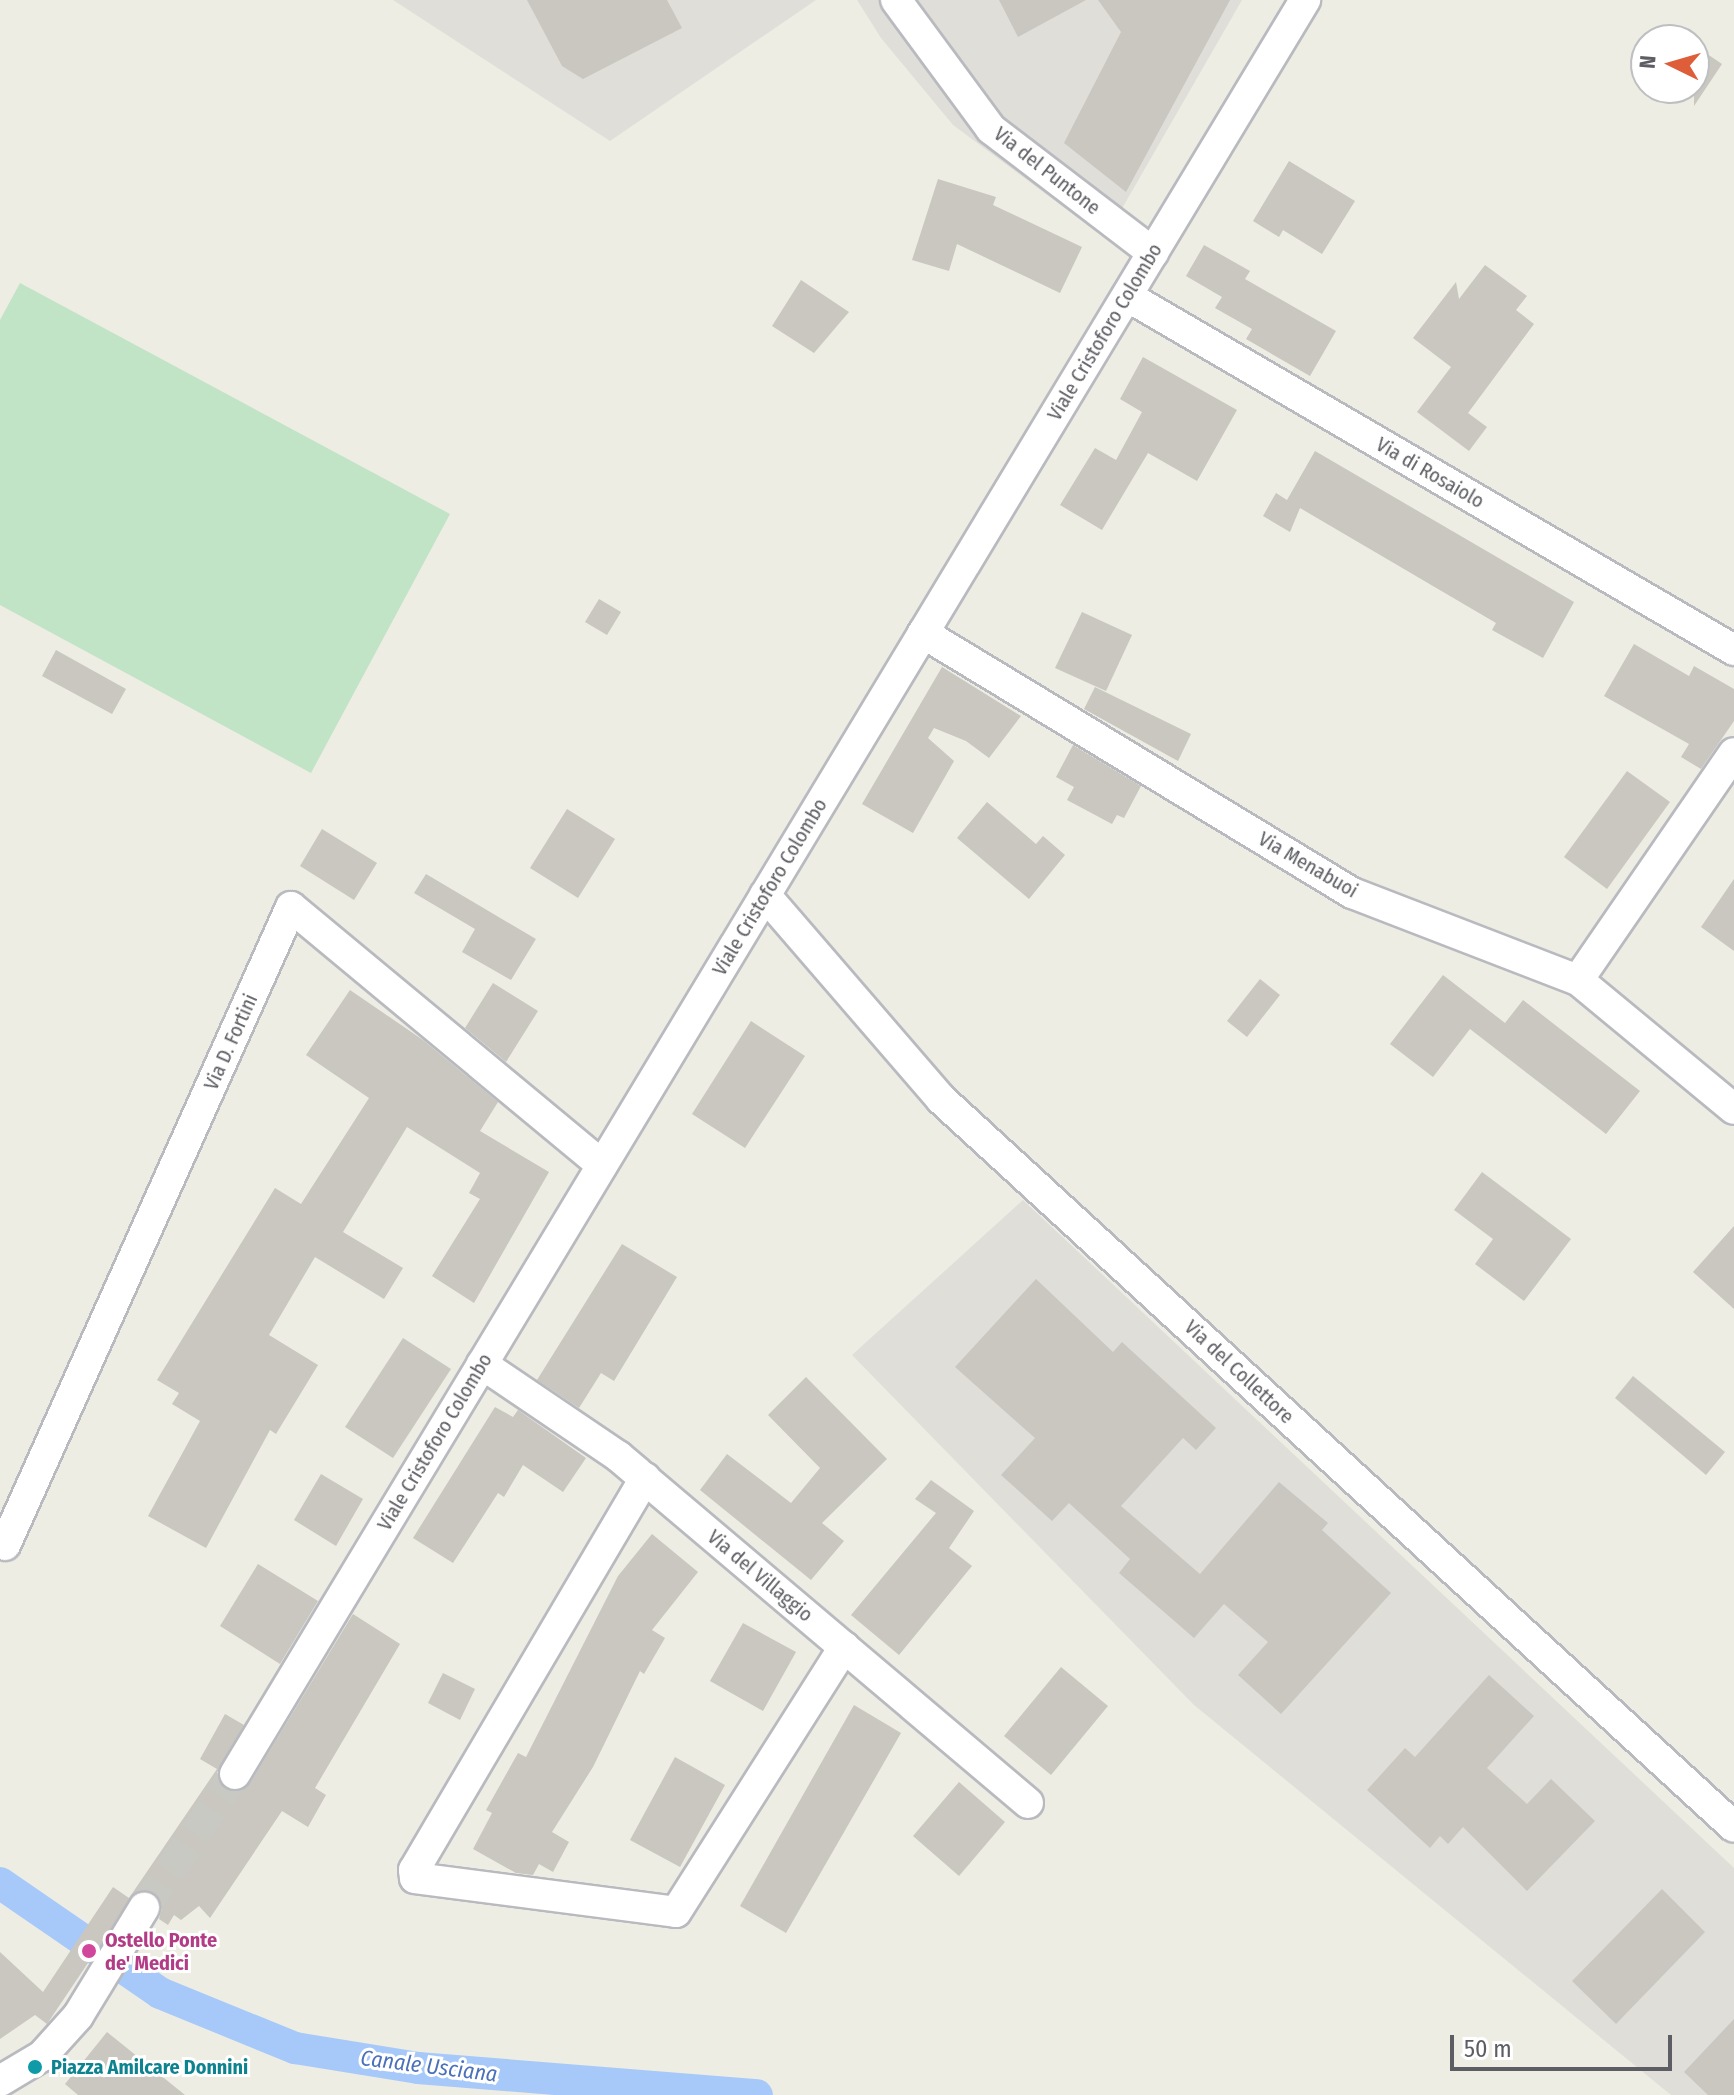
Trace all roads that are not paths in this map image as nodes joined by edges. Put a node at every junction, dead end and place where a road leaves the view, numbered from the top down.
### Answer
1 (896, 0) edge
2 (1305, 0) edge
3 (1153, 253) junction
4 (1127, 296) junction
5 (923, 633) junction
6 (1734, 650) edge
7 (1734, 753) edge
8 (765, 895) junction
9 (1578, 980) junction
10 (1734, 1109) edge
11 (602, 1165) junction
12 (482, 1364) junction
13 (645, 1478) junction
14 (5, 1545) dead end
15 (844, 1647) junction
16 (235, 1774) tunnel mouth
17 (1028, 1803) dead end
18 (1734, 1827) edge
19 (144, 1908) tunnel mouth
20 (15, 2087) edge

1 - 3 street, Via del Puntone
2 - 3 street, Viale Cristoforo Colombo
3 - 4 street, Viale Cristoforo Colombo
4 - 5 street, Viale Cristoforo Colombo
4 - 6 street, Via di Rosaiolo
5 - 8 street, Viale Cristoforo Colombo
5 - 9 street, Via Menabuoi
7 - 9 street
8 - 11 street, Viale Cristoforo Colombo
8 - 18 street, Via del Collettore
9 - 10 street, Via Menabuoi
11 - 12 street, Viale Cristoforo Colombo
11 - 14 street, Via D. Fortini
12 - 13 street, Via del Villaggio
12 - 16 street, Viale Cristoforo Colombo
13 - 15 street, Via del Villaggio
13 - 15 street
15 - 17 street, Via del Villaggio
19 - 20 street

